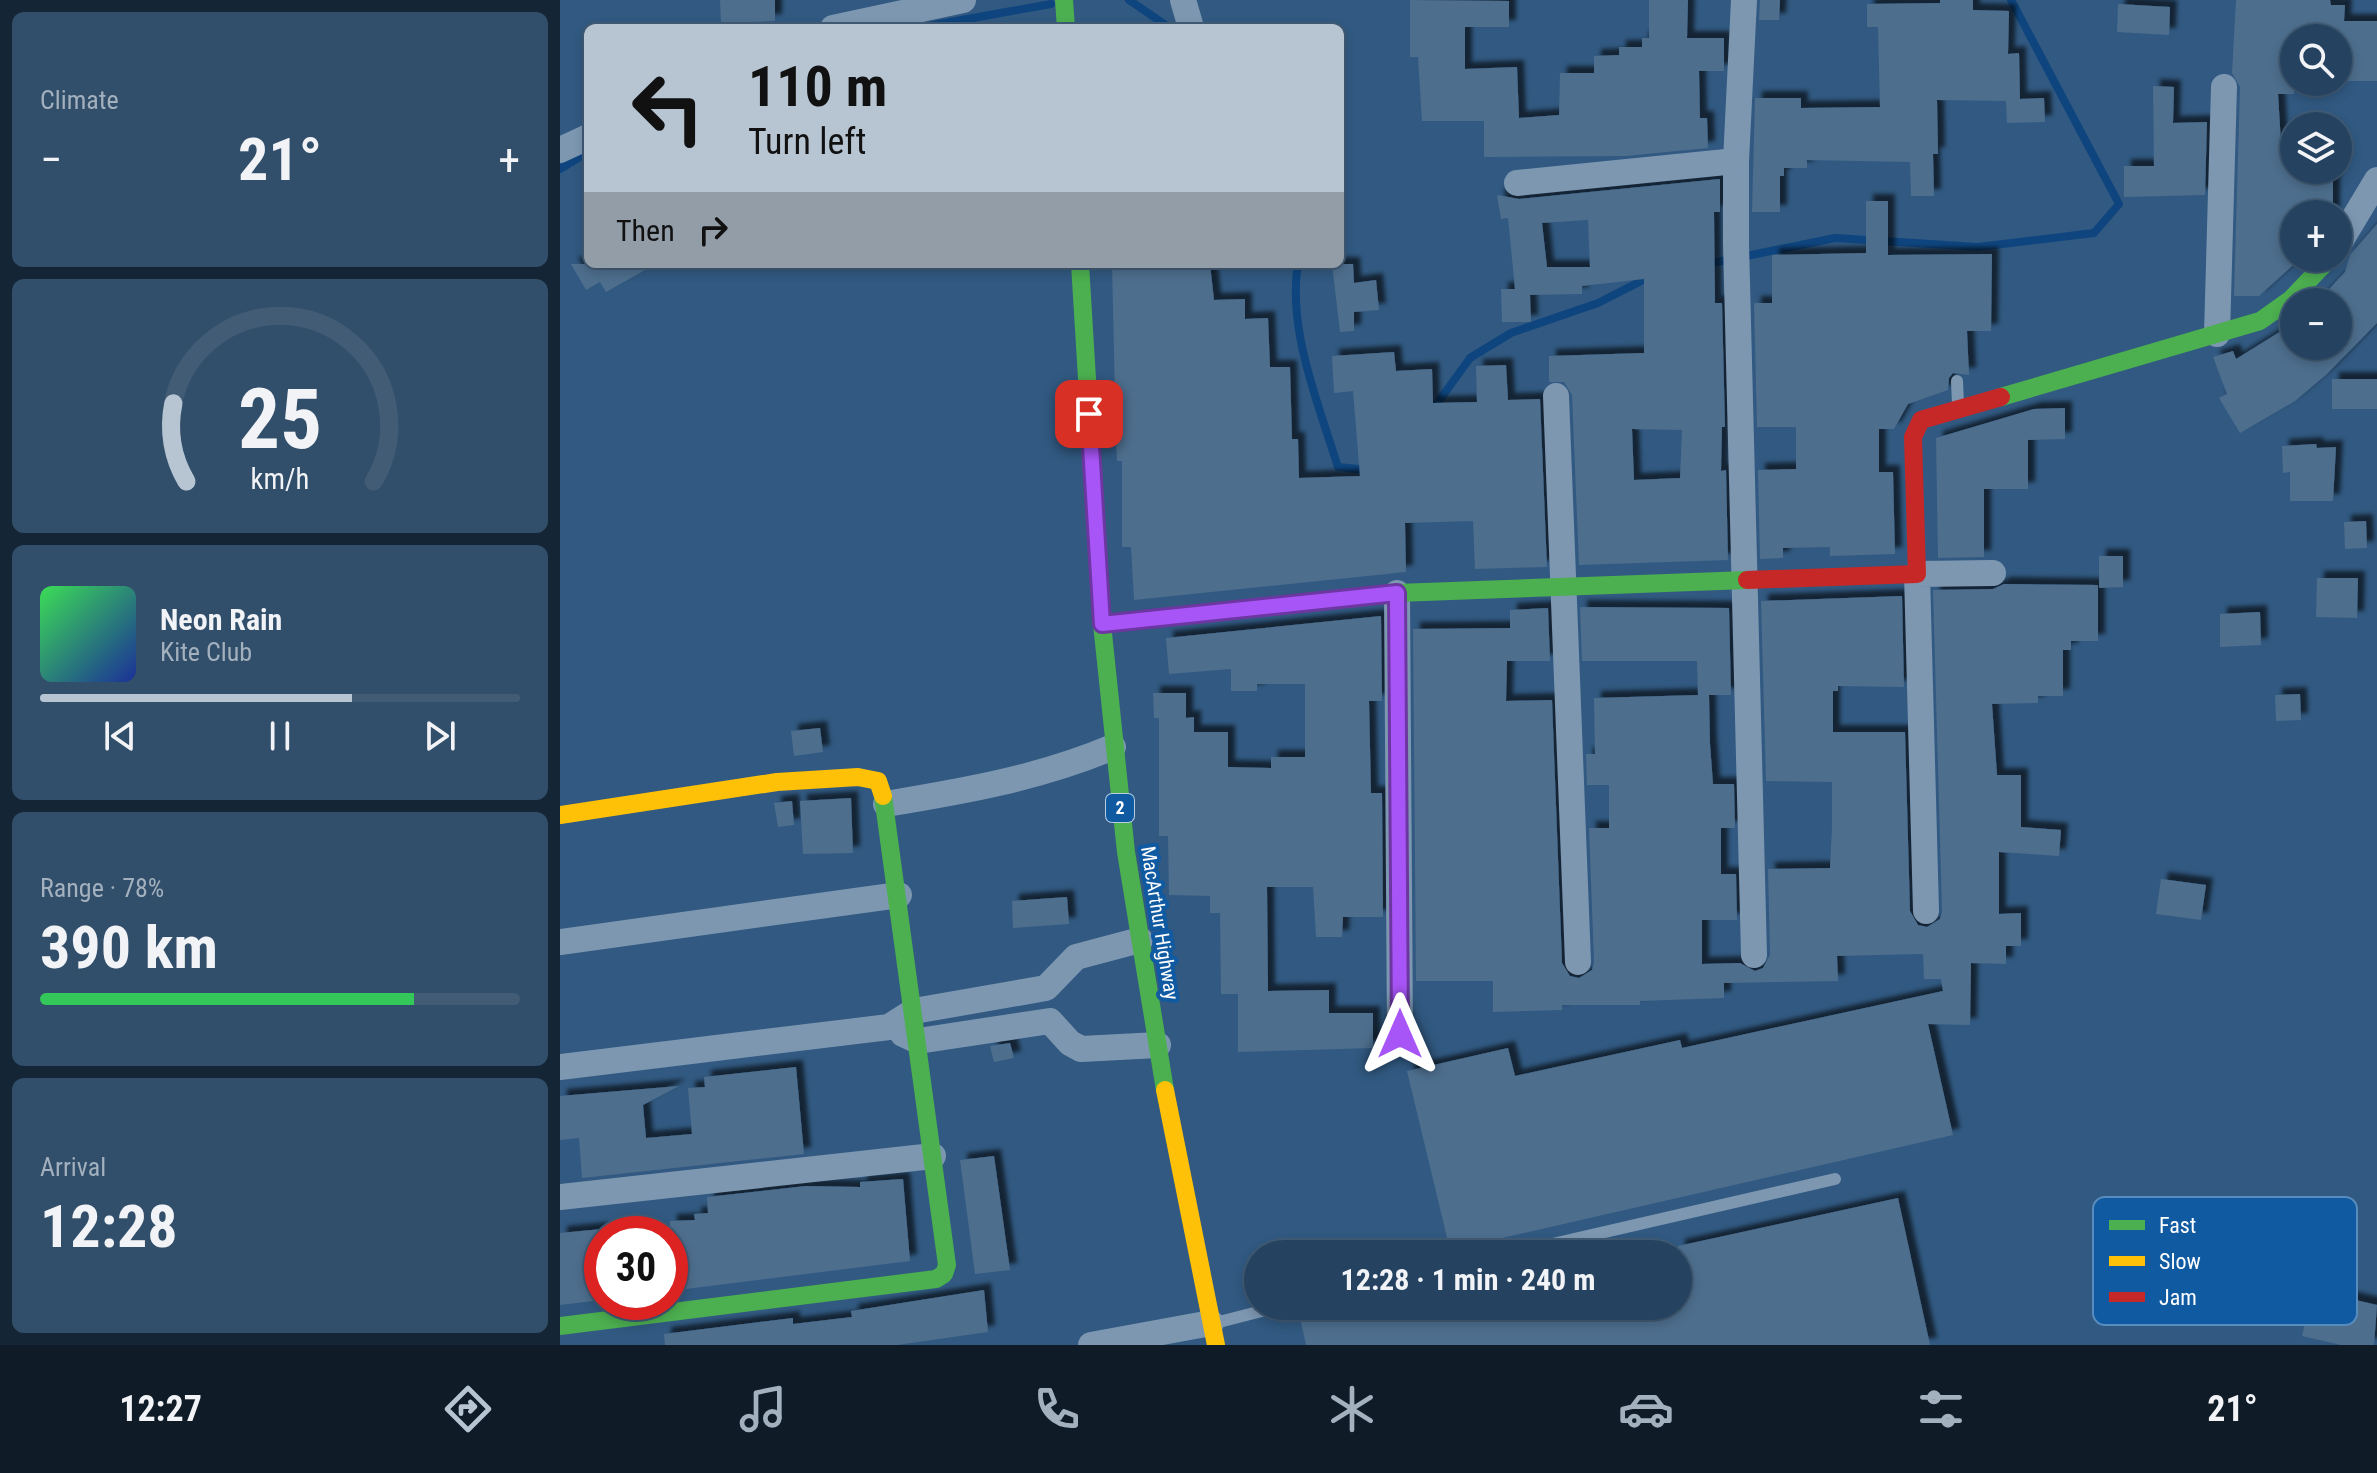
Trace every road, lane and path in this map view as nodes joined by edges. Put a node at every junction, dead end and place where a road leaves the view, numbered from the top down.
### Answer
1 (963, 0) edge
2 (1744, 0) edge
3 (852, 24) edge
4 (2224, 87) dead end
5 (584, 139) edge
6 (560, 150) edge
7 (1736, 161) junction
8 (2377, 180) edge
9 (1517, 183) dead end
10 (2352, 222) edge
11 (1080, 268) edge
12 (2318, 272) edge
13 (2217, 334) junction
14 (1957, 381) dead end
15 (1556, 396) dead end
16 (1959, 407) junction
17 (1993, 573) dead end
18 (1917, 574) junction
19 (1745, 581) junction
20 (1565, 588) junction
21 (1397, 593) junction
22 (1102, 624) junction
23 (1113, 747) junction
24 (886, 804) junction
25 (560, 815) edge
26 (899, 895) junction
27 (1926, 911) dead end
28 (1140, 940) junction
29 (560, 942) edge
30 (1754, 955) dead end
31 (1578, 962) dead end
32 (1046, 988) junction
33 (914, 1011) junction
34 (1050, 1021) junction
35 (889, 1027) junction
36 (1400, 1034) dead end
37 (918, 1041) junction
38 (1158, 1045) junction
39 (560, 1067) edge
40 (933, 1156) junction
41 (1835, 1179) dead end
42 (560, 1197) edge
43 (1570, 1240) edge
44 (1248, 1320) edge
45 (560, 1326) edge
46 (1214, 1334) edge
47 (1091, 1345) edge

1 - 3 street
2 - 7 street
4 - 13 street
5 - 6 street
7 - 9 street
7 - 19 street
8 - 10 street
11 - 22 main road, MacArthur Highway / 2
12 - 13 main road
13 - 16 main road
14 - 16 lane
15 - 20 street
16 - 18 main road
17 - 18 street
18 - 19 main road
18 - 27 street
19 - 20 main road
19 - 30 street
20 - 21 main road
20 - 31 street
21 - 22 main road
21 - 36 street
22 - 23 main road, MacArthur Highway / 2
23 - 24 street
23 - 28 main road, MacArthur Highway / 2
24 - 25 main road
24 - 26 main road
26 - 29 street
26 - 33 main road
28 - 32 street
28 - 38 main road, MacArthur Highway / 2
32 - 33 street
32 - 34 street
33 - 35 street
33 - 37 main road
34 - 37 street
34 - 38 street
35 - 37 street
35 - 39 street
37 - 40 main road
38 - 46 main road, MacArthur Highway / 2
40 - 42 street
40 - 45 main road
41 - 43 lane
44 - 46 lane
46 - 47 street

